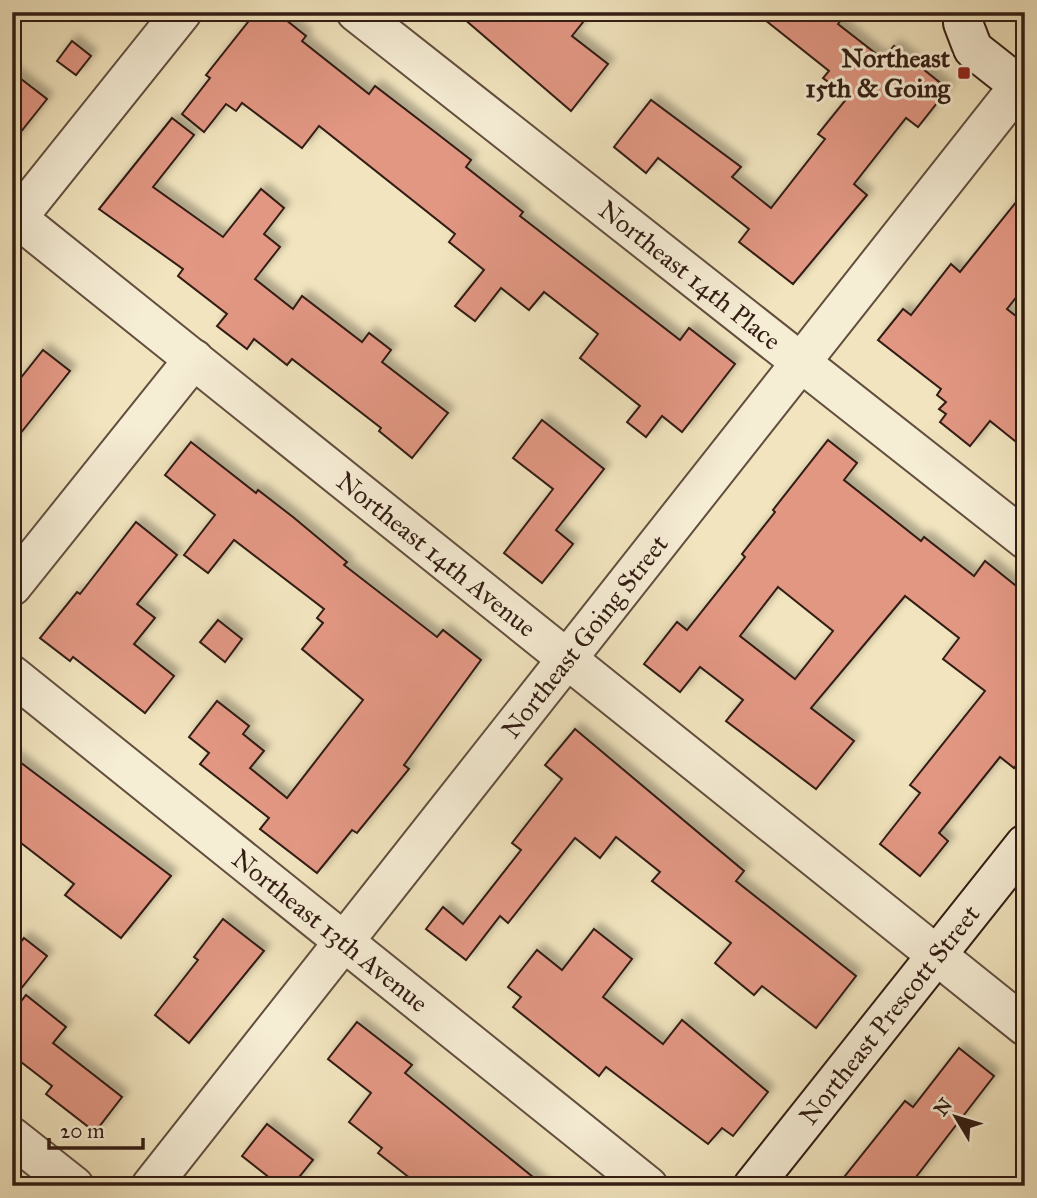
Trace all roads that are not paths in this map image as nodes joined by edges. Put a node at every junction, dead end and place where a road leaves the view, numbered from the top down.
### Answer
1 (182, 12) edge
2 (356, 12) edge
3 (956, 18) edge
4 (1023, 78) edge
5 (15, 216) edge
6 (194, 359) junction
7 (802, 363) junction
8 (1025, 539) edge
9 (12, 586) edge
10 (568, 658) junction
11 (12, 675) edge
12 (1025, 844) edge
13 (345, 941) junction
14 (936, 955) junction
15 (1025, 1026) edge
16 (12, 1137) edge
17 (74, 1186) edge
18 (151, 1186) edge
19 (648, 1186) edge
20 (753, 1186) edge

1 - 5 street
2 - 7 street, Northeast 14th Place
3 - 4 street
4 - 7 street, Northeast Going Street
5 - 6 street, Northeast 14th Avenue
6 - 9 street
6 - 10 street, Northeast 14th Avenue
7 - 8 street, Northeast 14th Place
7 - 10 street, Northeast Going Street
10 - 13 street, Northeast Going Street
10 - 14 street, Northeast 14th Avenue
11 - 13 street, Northeast 13th Avenue
12 - 14 street, Northeast Prescott Street
13 - 18 street, Northeast Going Street
13 - 19 street, Northeast 13th Avenue
14 - 15 street, Northeast 14th Avenue
14 - 20 street, Northeast Prescott Street
16 - 17 street

